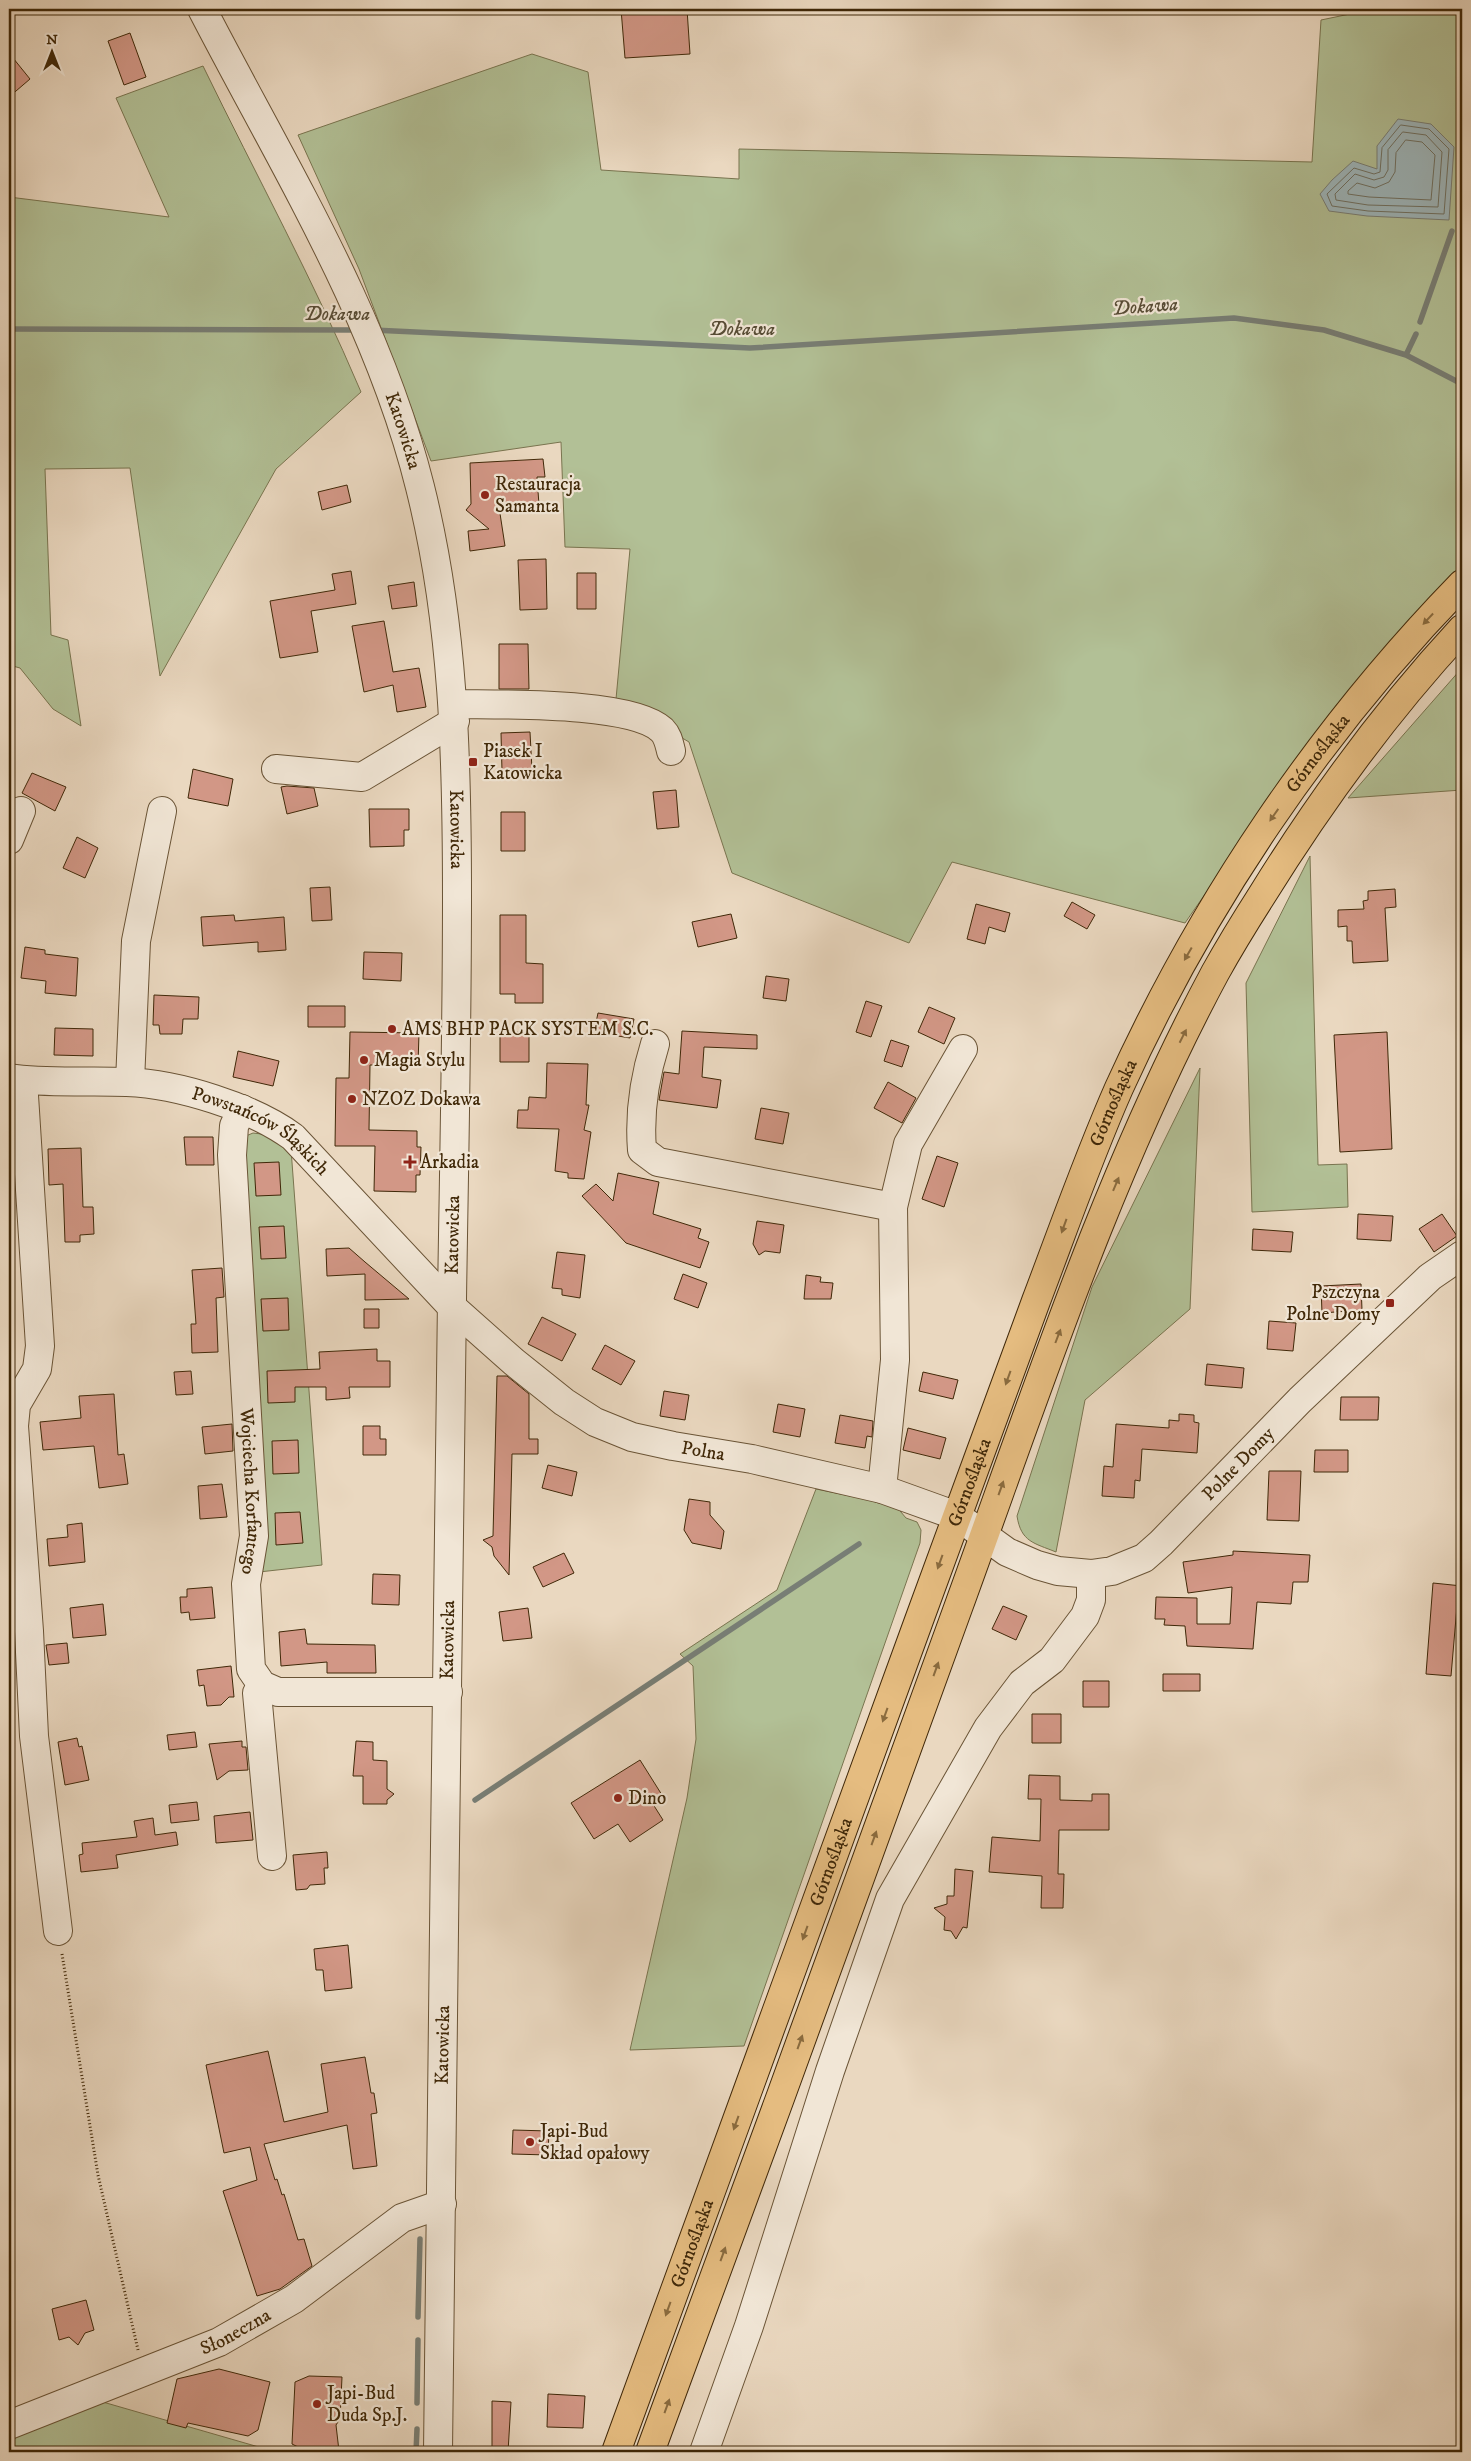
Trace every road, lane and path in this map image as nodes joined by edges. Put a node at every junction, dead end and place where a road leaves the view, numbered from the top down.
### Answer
1 (202, 9) edge
2 (1462, 584) edge
3 (1462, 629) edge
4 (454, 713) junction
5 (671, 751) dead end
6 (276, 769) dead end
7 (21, 811) dead end
8 (162, 811) dead end
9 (9, 840) edge
10 (655, 1044) dead end
11 (963, 1049) dead end
12 (16, 1079) edge
13 (130, 1082) junction
14 (242, 1109) junction
15 (893, 1207) junction
16 (1462, 1255) edge
17 (452, 1307) junction
18 (882, 1489) junction
19 (957, 1516) junction
20 (984, 1534) junction
21 (1091, 1574) junction
22 (262, 1685) junction
23 (448, 1692) junction
24 (272, 1856) dead end
25 (58, 1931) joint
26 (442, 2204) junction
27 (143, 2373) junction
28 (9, 2425) edge
29 (438, 2452) edge
30 (616, 2452) edge
31 (650, 2452) edge
32 (704, 2452) edge

1 - 4 street, Katowicka
2 -> 19 main road, Górnośląska
20 -> 3 main road, Górnośląska
4 - 5 street
4 - 6 street
4 - 17 street, Katowicka
7 - 9 street
8 - 13 street
10 - 15 street
11 - 15 street
12 - 13 street, Powstańców Śląskich
12 - 25 street
13 - 14 street, Powstańców Śląskich
14 - 17 street, Powstańców Śląskich
14 - 22 street, Wojciecha Korfantego
15 - 18 street
16 - 21 street, Polne Domy
17 - 18 street, Polna
17 - 23 street, Katowicka
18 - 19 street, Polna
19 - 20 street, Polna
19 -> 30 main road, Górnośląska
20 - 21 street, Polne Domy
31 -> 20 main road, Górnośląska
21 - 32 street
22 - 23 street
22 - 24 street
23 - 26 street, Katowicka
25 - 27 path
26 - 27 street, Słoneczna
26 - 29 street, Katowicka
27 - 28 street, Słoneczna

